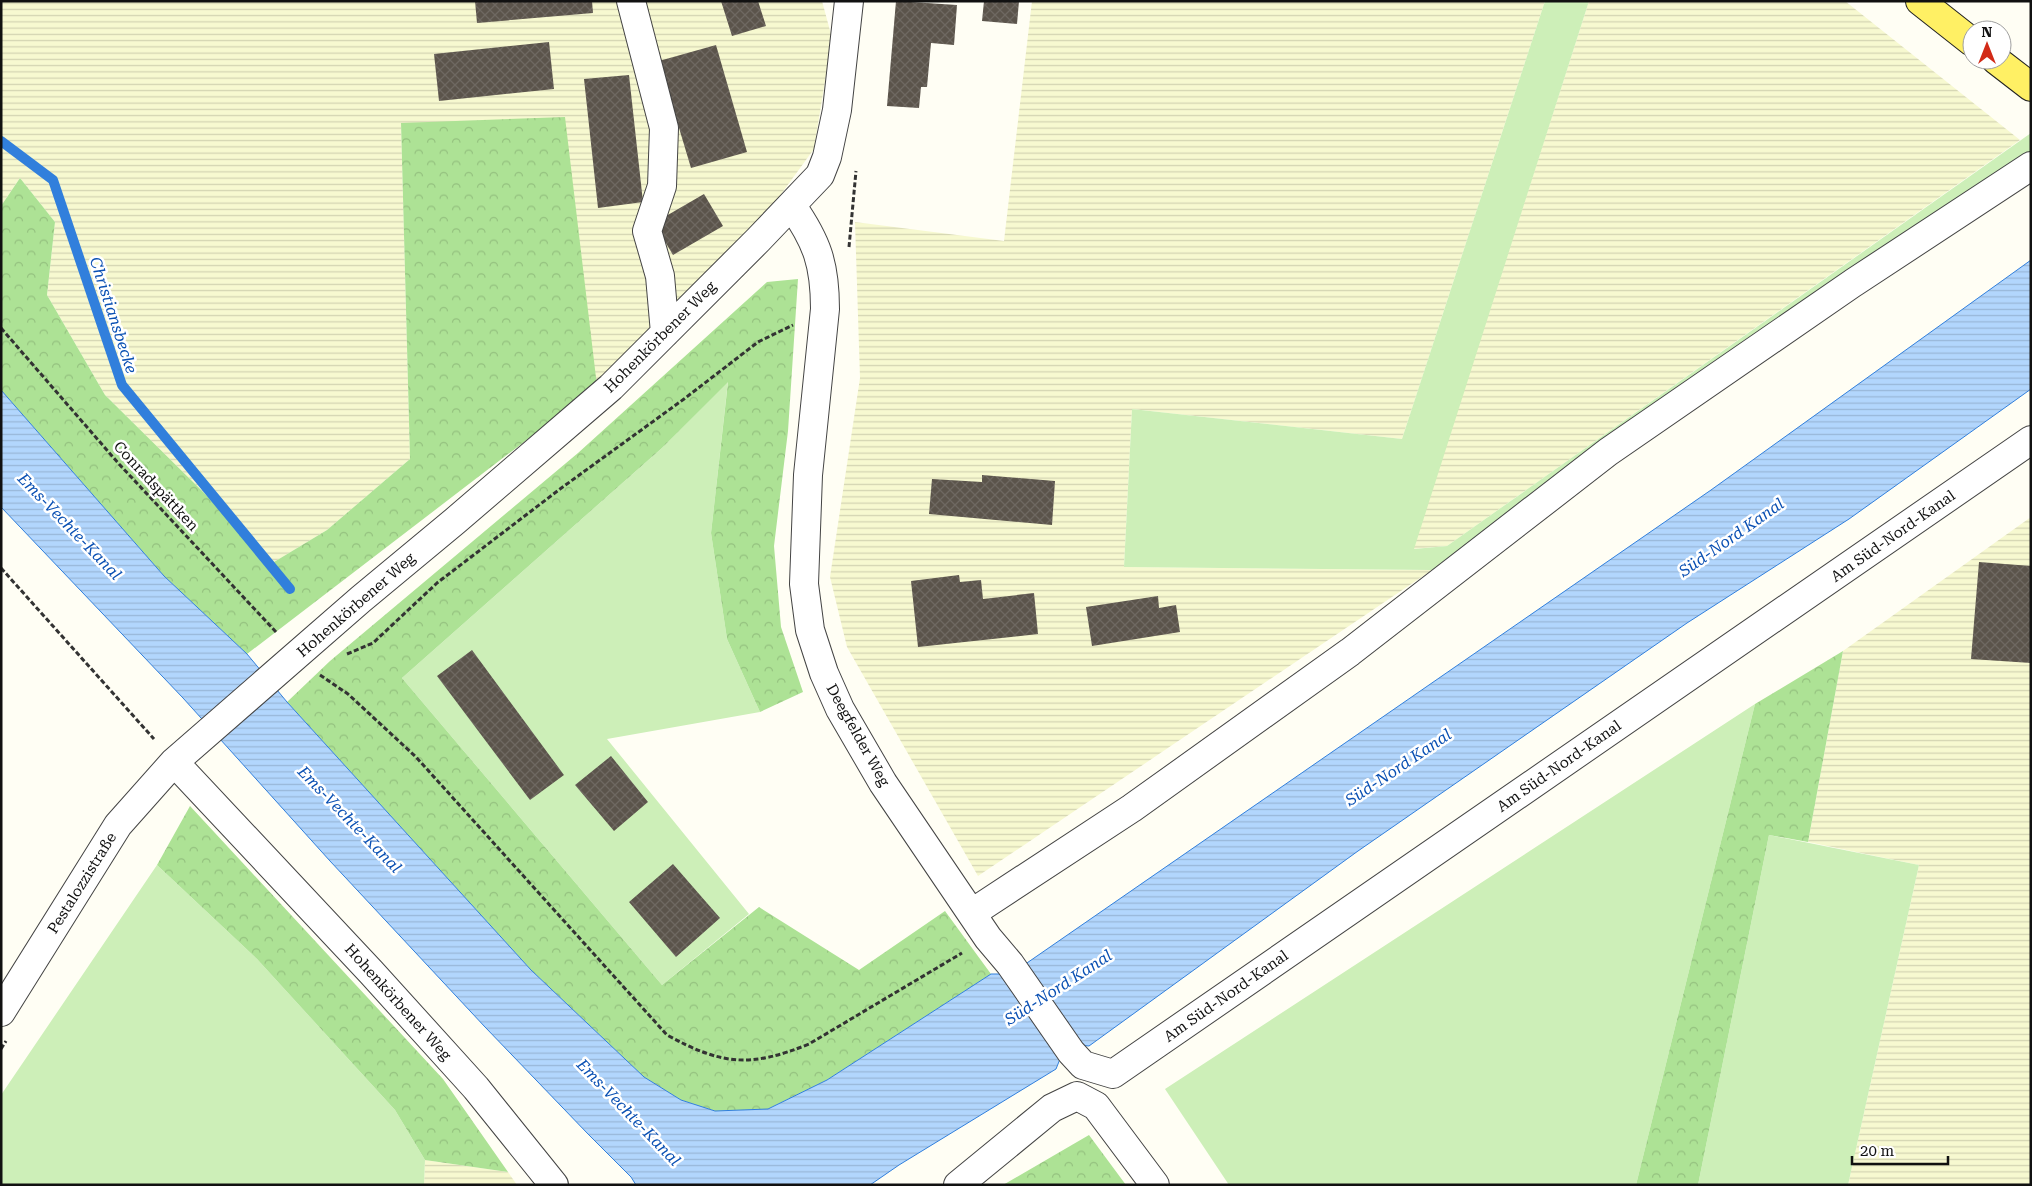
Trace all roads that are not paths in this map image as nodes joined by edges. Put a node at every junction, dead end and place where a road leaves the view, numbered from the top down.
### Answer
1 (631, 1) edge
2 (849, 1) edge
3 (1920, 1) edge
4 (1962, 34) edge
5 (2009, 70) edge
6 (2031, 87) edge
7 (2031, 166) edge
8 (792, 206) junction
9 (665, 333) junction
10 (2031, 440) edge
11 (174, 762) junction
12 (972, 913) junction
13 (1, 1012) edge
14 (1077, 1059) joint
15 (554, 1185) edge
16 (958, 1185) edge
17 (1155, 1185) edge

1 - 9 street
2 - 8 street, Hohenkörbener Weg
3 - 4 main road
5 - 6 main road
7 - 12 street
8 - 9 street, Hohenkörbener Weg
8 - 12 street, Deegfelder Weg
9 - 11 street, Hohenkörbener Weg
10 - 14 street, Am Süd-Nord-Kanal
11 - 13 street, Pestalozzistraße
11 - 15 street, Hohenkörbener Weg
12 - 14 street, Deegfelder Weg
16 - 17 street

